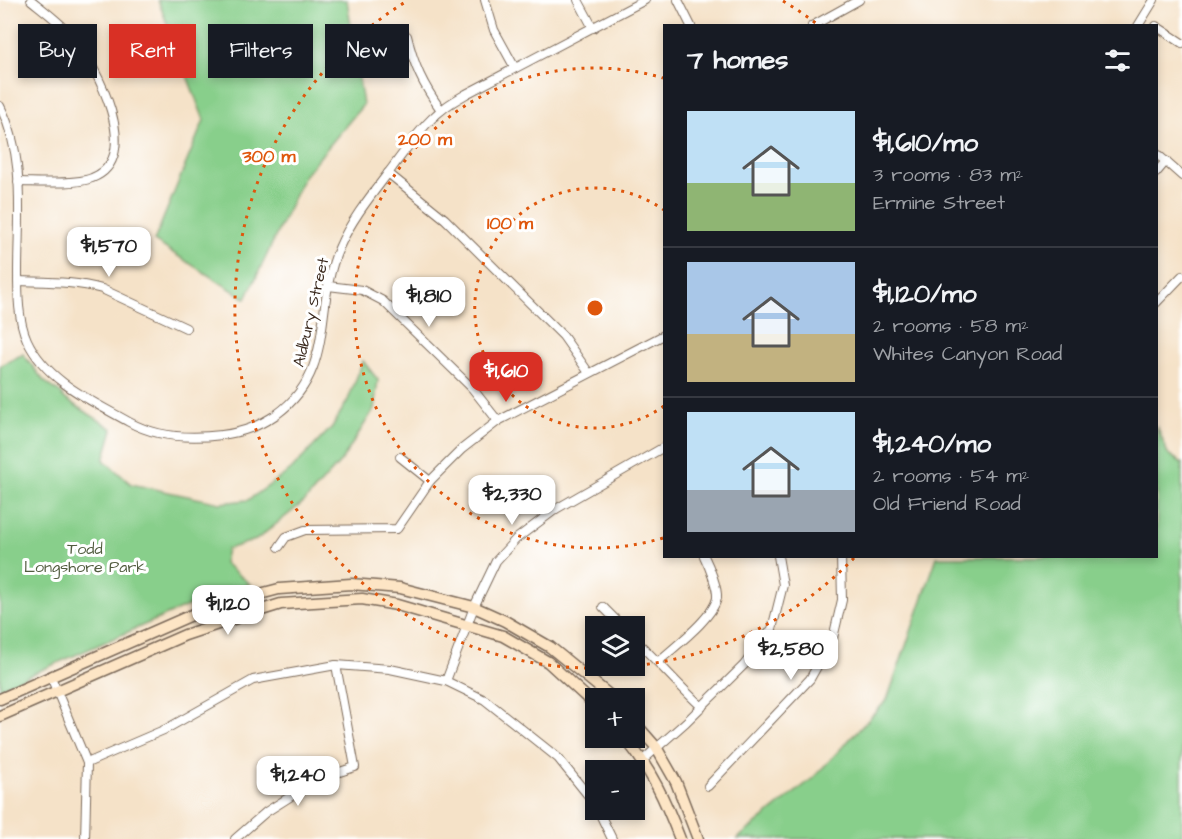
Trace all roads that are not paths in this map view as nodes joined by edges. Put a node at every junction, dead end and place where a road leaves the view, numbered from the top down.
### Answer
1 (32, 0) edge
2 (484, 0) edge
3 (578, 0) edge
4 (645, 0) edge
5 (678, 0) edge
6 (859, 0) edge
7 (1154, 0) edge
8 (1143, 17) junction
9 (690, 24) edge
10 (816, 24) edge
11 (1139, 24) edge
12 (1153, 24) edge
13 (1158, 27) edge
14 (593, 28) junction
15 (1182, 43) edge
16 (409, 45) edge
17 (514, 68) junction
18 (0, 106) edge
19 (441, 110) junction
20 (1158, 155) edge
21 (1166, 161) junction
22 (1158, 171) edge
23 (388, 173) junction
24 (1182, 176) edge
25 (18, 182) junction
26 (1182, 276) edge
27 (18, 281) junction
28 (328, 286) junction
29 (1158, 301) edge
30 (186, 328) dead end
31 (663, 336) edge
32 (589, 373) junction
33 (498, 421) junction
34 (663, 448) edge
35 (400, 457) dead end
36 (430, 481) junction
37 (279, 547) dead end
38 (705, 558) edge
39 (778, 558) edge
40 (841, 558) edge
41 (474, 607) junction
42 (603, 607) dead end
43 (612, 616) edge
44 (468, 625) junction
45 (645, 649) edge
46 (659, 661) junction
47 (336, 665) junction
48 (51, 677) junction
49 (446, 681) junction
50 (600, 688) edge
51 (57, 692) junction
52 (585, 696) edge
53 (0, 699) edge
54 (702, 707) junction
55 (0, 716) edge
56 (645, 734) edge
57 (656, 747) junction
58 (633, 748) edge
59 (643, 760) joint
60 (87, 763) junction
61 (645, 764) edge
62 (708, 786) dead end
63 (585, 791) edge
64 (603, 820) edge
65 (86, 839) edge
66 (235, 839) edge
67 (612, 839) edge
68 (680, 839) edge
69 (698, 839) edge

1 - 25 street
2 - 17 street
3 - 14 street
4 - 14 street, Aldbury Street
5 - 9 street
6 - 10 street
7 - 8 street
8 - 11 street
8 - 12 street
13 - 15 street
14 - 17 street, Aldbury Street
16 - 19 street
17 - 19 street, Aldbury Street
18 - 25 street, Aldbury Street
19 - 23 street, Aldbury Street
20 - 21 street
21 - 22 street
21 - 24 street
23 - 28 street, Aldbury Street
23 - 32 street
25 - 27 street, Aldbury Street
26 - 29 street
27 - 28 street, Aldbury Street
27 - 30 street
28 - 33 street
31 - 32 street
32 - 33 street
33 - 36 street
34 - 41 street
35 - 36 street
36 - 37 street
38 - 46 street
39 - 54 street
40 - 62 street
41 - 44 street
41 - 48 main road
41 - 50 main road
42 - 43 street
44 - 49 street
44 - 51 main road
44 - 52 main road
45 - 46 street
46 - 54 street
47 - 49 street
47 - 60 street
47 - 66 street
48 - 51 street
48 - 53 main road
49 - 63 street
51 - 55 main road
51 - 60 street
54 - 57 street
56 - 57 main road
57 - 59 street
57 - 69 main road
58 - 59 main road
60 - 65 street
61 - 68 main road
64 - 67 street

